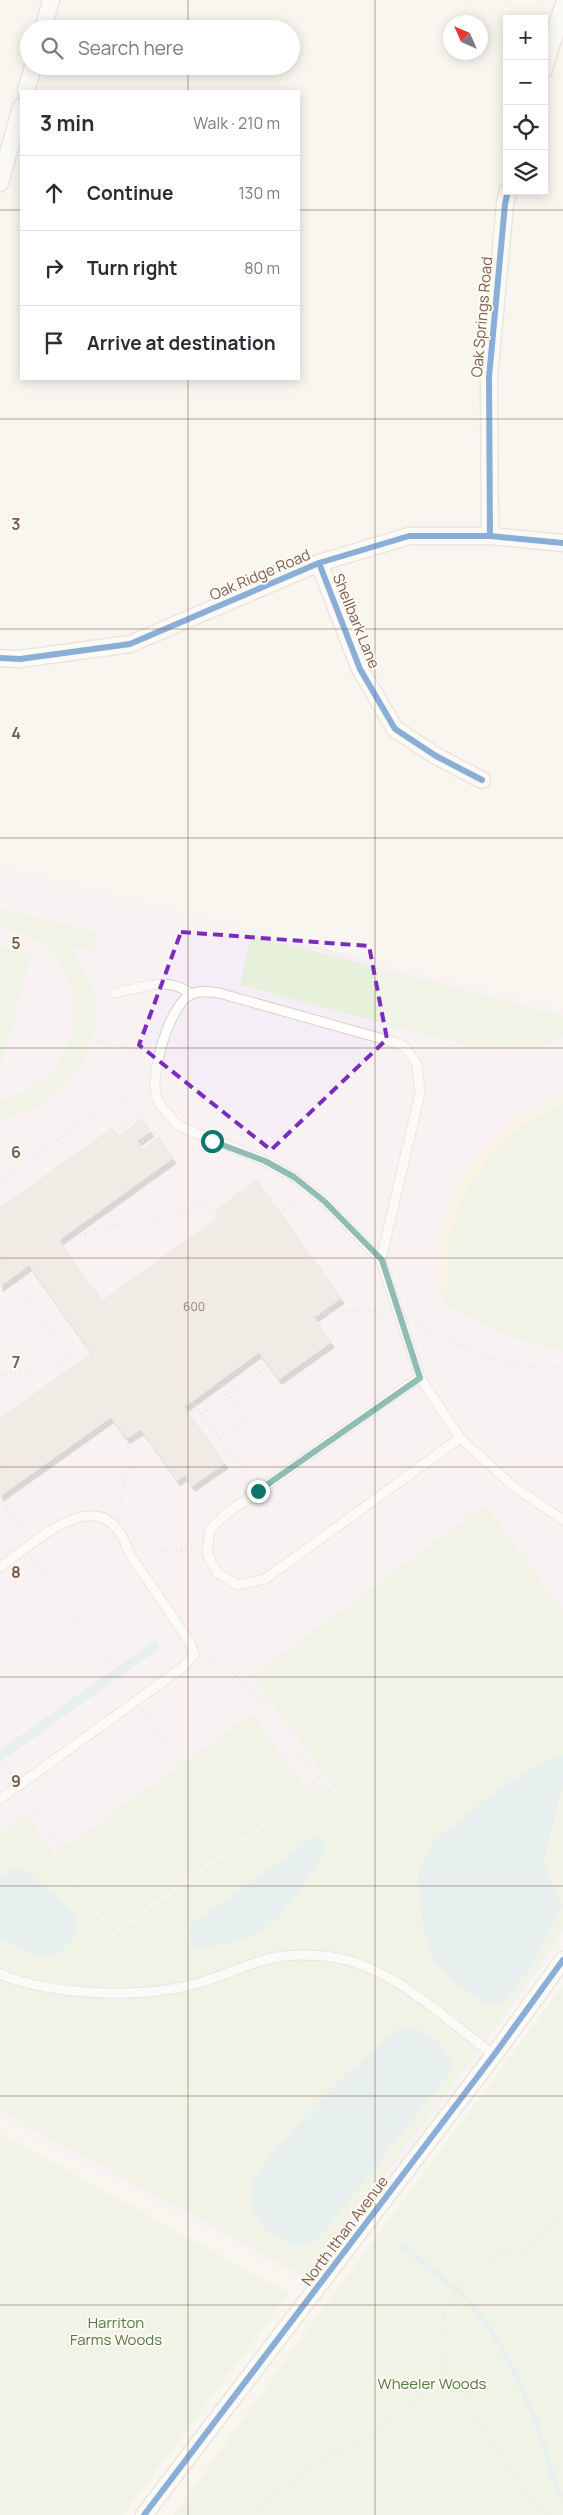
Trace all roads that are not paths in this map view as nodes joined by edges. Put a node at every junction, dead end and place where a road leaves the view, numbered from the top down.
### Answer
1 (51, 0) edge
2 (563, 6) edge
3 (45, 20) edge
4 (547, 60) edge
5 (30, 75) edge
6 (26, 90) edge
7 (20, 111) edge
8 (0, 183) edge
9 (507, 195) edge
10 (490, 536) junction
11 (563, 543) edge
12 (319, 564) junction
13 (0, 658) edge
14 (482, 780) dead end
15 (115, 993) dead end
16 (191, 994) junction
17 (382, 1260) junction
18 (420, 1378) junction
19 (460, 1438) junction
20 (563, 1520) edge
21 (0, 1567) edge
22 (0, 1798) edge
23 (563, 1960) edge
24 (0, 1974) edge
25 (494, 2055) junction
26 (144, 2515) edge

1 - 3 street
2 - 4 street
5 - 6 street
7 - 8 street
9 - 10 street, Oak Springs Road
10 - 11 street, Oak Ridge Road
10 - 12 street, Oak Ridge Road
12 - 13 street, Oak Ridge Road
12 - 14 street, Shellbark Lane
15 - 16 lane
16 - 17 lane
16 - 17 lane
17 - 18 lane
18 - 19 lane
18 - 19 lane
19 - 20 lane
21 - 22 lane
23 - 25 street, North Ithan Avenue
24 - 25 lane
25 - 26 street, North Ithan Avenue

